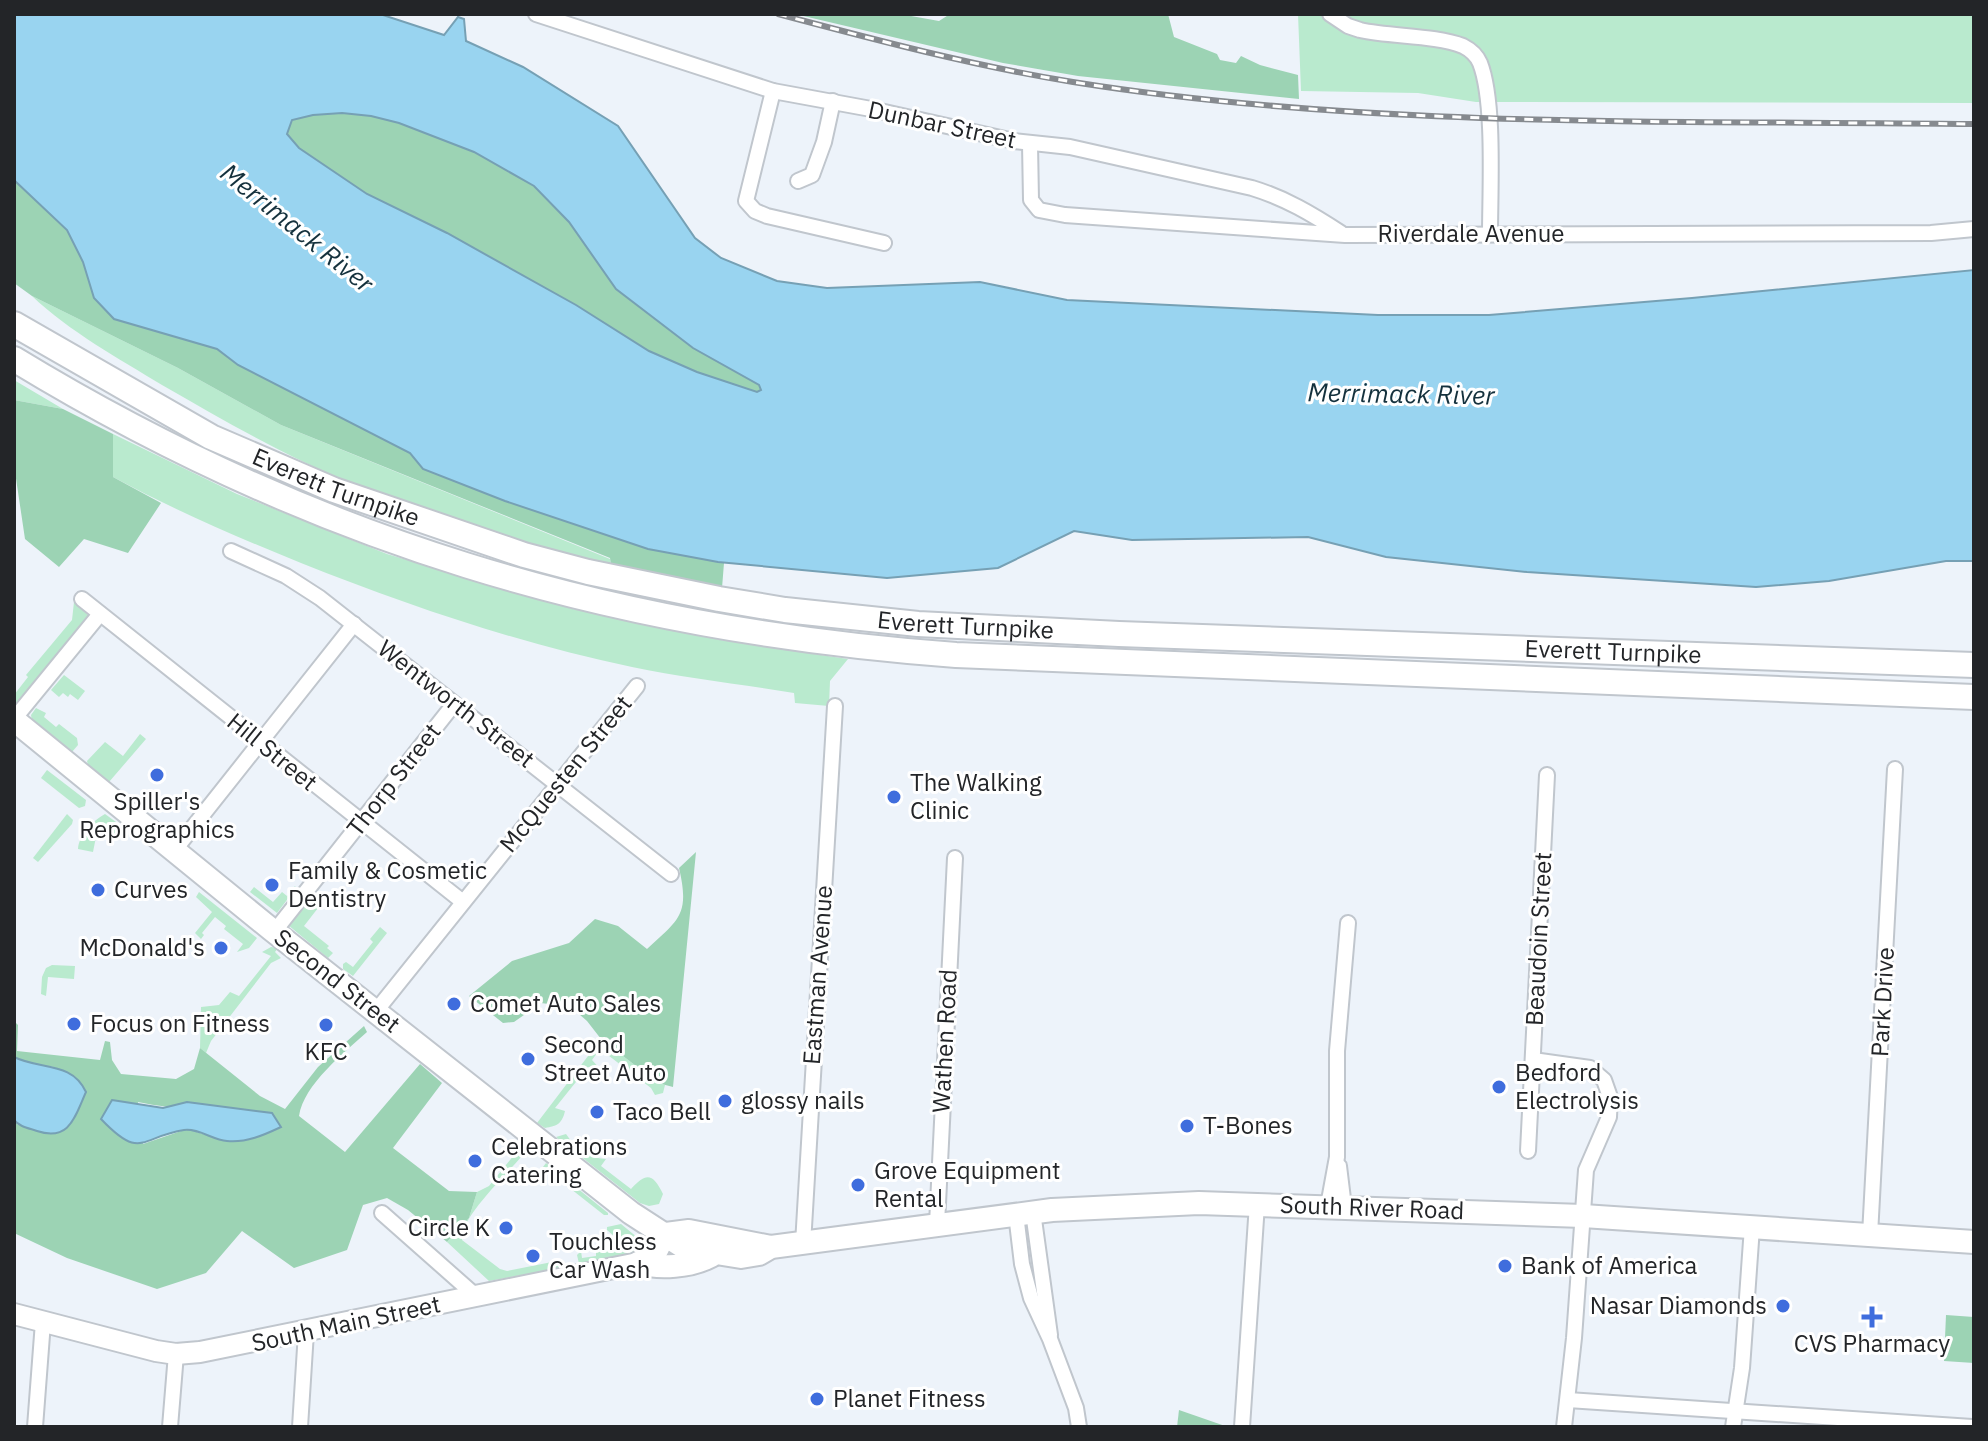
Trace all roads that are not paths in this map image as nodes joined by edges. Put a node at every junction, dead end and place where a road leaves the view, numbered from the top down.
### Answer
1 (536, 14) edge
2 (1330, 14) edge
3 (773, 91) junction
4 (833, 101) junction
5 (1030, 144) junction
6 (798, 181) dead end
7 (1974, 229) edge
8 (1490, 234) junction
9 (1345, 235) junction
10 (884, 243) dead end
11 (14, 313) edge
12 (14, 324) edge
13 (14, 359) edge
14 (211, 437) junction
15 (231, 551) dead end
16 (82, 599) dead end
17 (100, 614) junction
18 (354, 624) junction
19 (1974, 665) edge
20 (637, 686) dead end
21 (1974, 697) edge
22 (454, 704) junction
23 (835, 706) dead end
24 (14, 719) edge
25 (259, 741) junction
26 (1895, 769) dead end
27 (1547, 775) dead end
28 (558, 784) junction
29 (360, 823) junction
30 (174, 851) junction
31 (955, 858) dead end
32 (671, 874) dead end
33 (463, 902) junction
34 (1348, 923) dead end
35 (274, 932) junction
36 (376, 1011) junction
37 (1533, 1060) junction
38 (1528, 1151) dead end
39 (1257, 1204) junction
40 (1336, 1206) junction
41 (382, 1213) dead end
42 (1024, 1213) junction
43 (1583, 1216) junction
44 (937, 1224) junction
45 (1752, 1227) junction
46 (666, 1234) junction
47 (1870, 1235) junction
48 (1974, 1242) edge
49 (803, 1244) junction
50 (771, 1247) junction
51 (713, 1255) junction
52 (638, 1263) junction
53 (477, 1297) junction
54 (14, 1314) edge
55 (43, 1322) junction
56 (306, 1332) junction
57 (176, 1354) junction
58 (1568, 1400) junction
59 (1737, 1410) junction
60 (35, 1427) edge
61 (170, 1427) edge
62 (300, 1427) edge
63 (1079, 1427) edge
64 (1242, 1427) edge
65 (1564, 1427) edge
66 (1733, 1427) edge
67 (1972, 1427) edge

1 - 3 street, Dunbar Street
2 - 8 street
3 - 4 street, Dunbar Street
3 - 10 street
4 - 5 street, Dunbar Street
4 - 6 street
5 - 9 street, Dunbar Street
5 - 9 street, Riverdale Avenue
7 - 8 street, Riverdale Avenue
8 - 9 street, Riverdale Avenue
11 - 14 highway
12 - 14 highway, Everett Turnpike
13 - 21 highway, Everett Turnpike
14 - 19 highway, Everett Turnpike
15 - 18 street, Wentworth Street
16 - 17 street, Hill Street
17 - 24 street
17 - 25 street, Hill Street
18 - 22 street, Wentworth Street
18 - 25 street
20 - 28 street, McQuesten Street
22 - 28 street, Wentworth Street
22 - 29 street, Thorp Street
23 - 49 street, Eastman Avenue
24 - 30 main road, Second Street
25 - 29 street, Hill Street
25 - 30 street
26 - 47 street, Park Drive
27 - 37 street, Beaudoin Street
28 - 32 street, Wentworth Street
28 - 33 street, McQuesten Street
29 - 33 street, Hill Street
29 - 35 street, Thorp Street
30 - 35 main road, Second Street
31 - 44 street, Wathen Road
33 - 36 street, McQuesten Street
34 - 40 street
35 - 36 main road, Second Street
36 - 46 main road, Second Street
37 - 38 street, Beaudoin Street
37 - 43 street
39 - 40 main road, South River Road
39 - 42 main road, South River Road
39 - 64 street
40 - 43 main road, South River Road
41 - 53 street
42 - 44 main road, South River Road
42 - 63 street
43 - 45 main road, South River Road
43 - 58 street
44 - 49 main road, South River Road
45 - 47 main road, South River Road
45 - 59 street
46 - 50 main road, South River Road
46 - 51 main road, South River Road
46 - 52 main road
47 - 48 main road, South River Road
49 - 50 main road, South River Road
50 - 51 main road, South River Road
51 - 52 main road
52 - 53 main road, South Main Street
53 - 56 main road, South Main Street
54 - 55 main road, South Main Street
55 - 57 main road, South Main Street
55 - 60 street
56 - 57 main road, South Main Street
56 - 62 street
57 - 61 street
58 - 59 street
58 - 65 street
59 - 66 street
59 - 67 street

